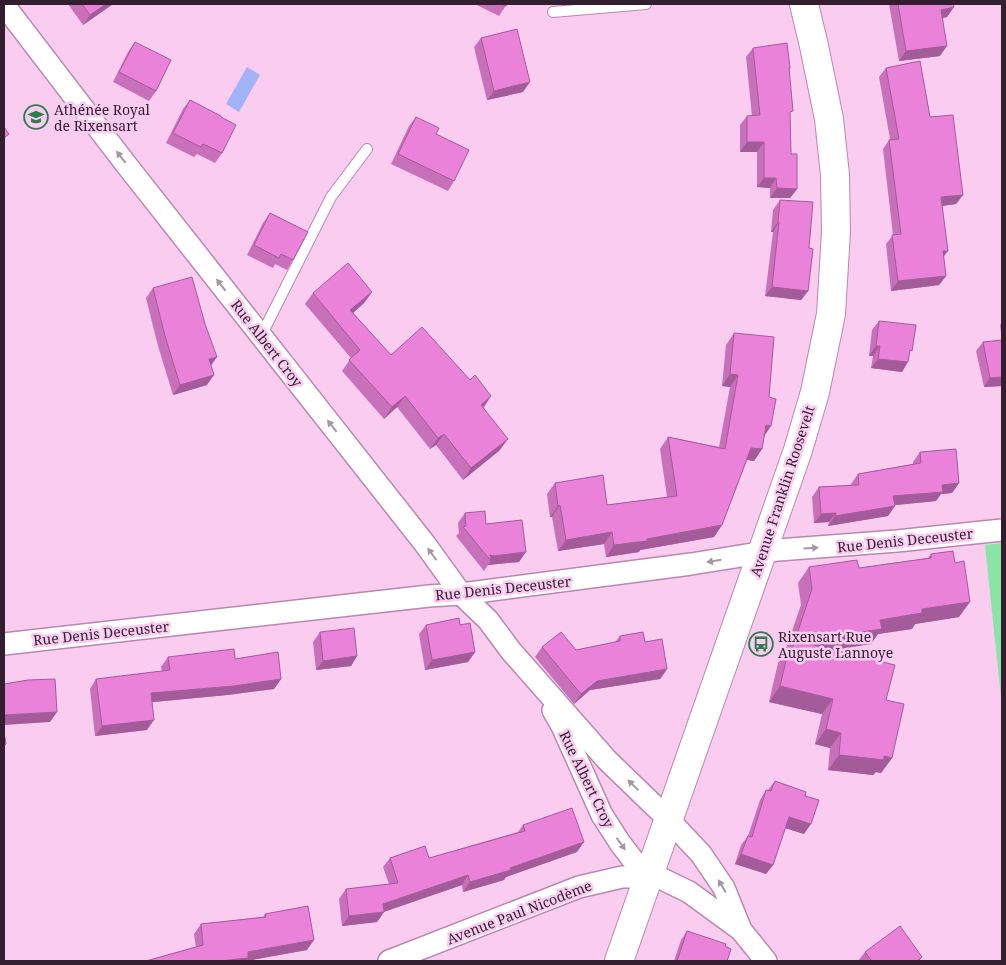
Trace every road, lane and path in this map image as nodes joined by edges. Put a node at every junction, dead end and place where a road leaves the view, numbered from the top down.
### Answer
1 (646, 4) edge
2 (804, 4) edge
3 (4, 5) edge
4 (553, 12) dead end
5 (367, 148) dead end
6 (261, 336) junction
7 (1002, 530) edge
8 (762, 553) junction
9 (461, 594) junction
10 (4, 644) edge
11 (534, 677) junction
12 (668, 819) junction
13 (650, 873) junction
14 (741, 930) junction
15 (390, 961) edge
16 (619, 961) edge
17 (766, 961) edge

1 - 4 lane
2 - 8 main road, Avenue Franklin Roosevelt
6 -> 3 street, Rue Albert Croy
5 - 6 lane
9 -> 6 street, Rue Albert Croy
8 -> 7 street, Rue Denis Deceuster
8 -> 9 street, Rue Denis Deceuster
8 - 12 main road, Avenue Franklin Roosevelt
9 - 10 street, Rue Denis Deceuster
9 - 11 street, Rue Albert Croy
12 -> 11 street, Rue Albert Croy
11 -> 13 street, Rue Albert Croy
12 - 13 main road, Avenue Franklin Roosevelt
14 -> 12 street, Rue Albert Croy
13 - 14 street, Rue Albert Croy
13 - 15 street, Avenue Paul Nicodème
13 - 16 main road, Avenue Franklin Roosevelt
14 - 17 street

